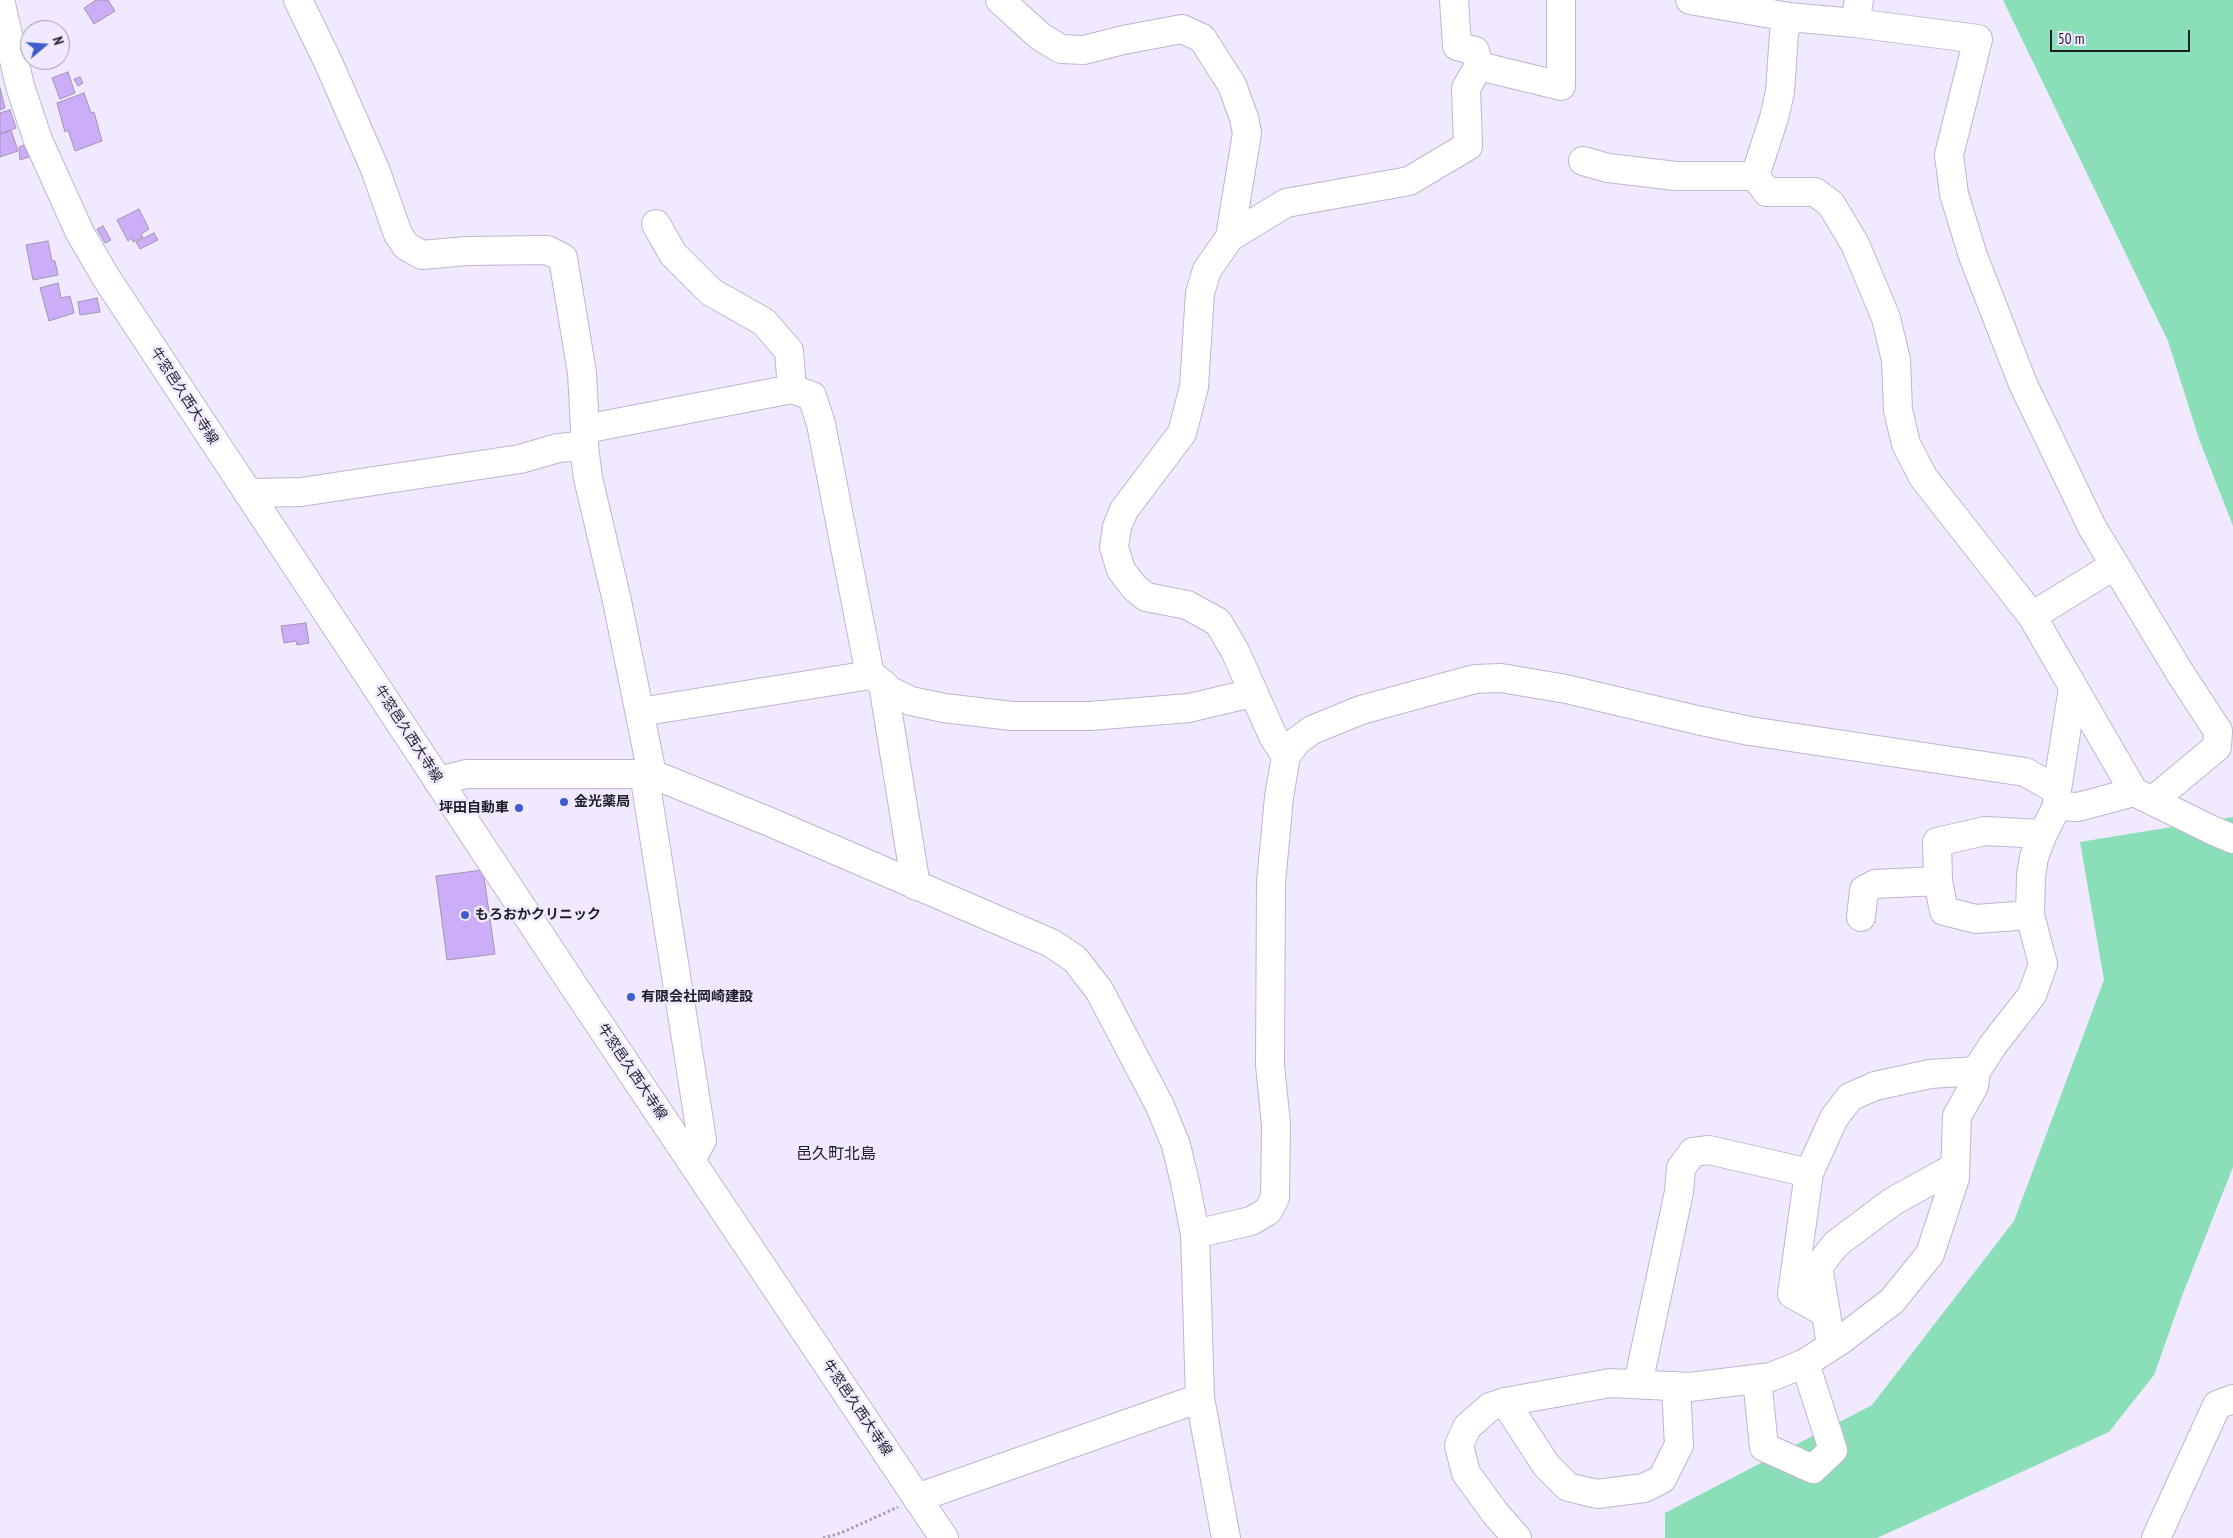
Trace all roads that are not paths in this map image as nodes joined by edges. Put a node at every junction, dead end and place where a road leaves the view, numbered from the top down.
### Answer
1 (0, 0) edge
2 (298, 0) edge
3 (1000, 0) edge
4 (1454, 0) edge
5 (1561, 0) edge
6 (1690, 0) edge
7 (1857, 11) edge
8 (1789, 17) junction
9 (1479, 66) junction
10 (1583, 161) dead end
11 (1755, 176) junction
12 (656, 224) dead end
13 (1230, 237) junction
14 (792, 389) junction
15 (585, 437) junction
16 (248, 493) junction
17 (2115, 564) junction
18 (2032, 616) junction
19 (876, 679) junction
20 (2073, 688) junction
21 (1252, 693) junction
22 (640, 712) junction
23 (1286, 756) junction
24 (648, 774) junction
25 (438, 781) junction
26 (2143, 797) junction
27 (2057, 798) junction
28 (2043, 834) junction
29 (2233, 838) edge
30 (1938, 881) junction
31 (916, 886) junction
32 (2030, 915) junction
33 (1861, 917) dead end
34 (1976, 1071) junction
35 (692, 1160) junction
36 (1955, 1167) junction
37 (1809, 1173) junction
38 (1195, 1234) junction
39 (1826, 1314) junction
40 (1831, 1346) junction
41 (1806, 1363) junction
42 (1757, 1380) junction
43 (1638, 1384) junction
44 (1676, 1386) junction
45 (1200, 1398) junction
46 (2233, 1399) edge
47 (1505, 1402) junction
48 (917, 1498) junction
49 (944, 1538) edge
50 (1226, 1538) edge
51 (1517, 1538) edge
52 (2156, 1538) edge

1 - 16 street, 牛窓邑久西大寺線
2 - 15 street
3 - 13 street
4 - 9 street
5 - 9 street
6 - 8 street
7 - 8 street
7 - 17 street
8 - 11 street
9 - 13 street
10 - 11 street
11 - 18 street
12 - 14 street
13 - 21 street
14 - 15 street
14 - 19 street
15 - 16 street
15 - 22 street
16 - 25 street, 牛窓邑久西大寺線
17 - 18 street
17 - 26 street
18 - 20 street
19 - 21 street
19 - 22 street
19 - 31 street
20 - 26 street
20 - 27 street
21 - 23 street
22 - 24 street
23 - 27 street
23 - 38 street
24 - 25 street
24 - 31 street
24 - 35 street
25 - 35 street, 牛窓邑久西大寺線
26 - 27 street
26 - 29 street
27 - 28 street
28 - 30 street
28 - 32 street
30 - 32 street
30 - 33 street
31 - 38 street
32 - 34 street
34 - 36 street
34 - 37 street
35 - 48 street, 牛窓邑久西大寺線
36 - 39 street
36 - 40 street
37 - 39 street
37 - 43 street
38 - 45 street
39 - 40 street
40 - 41 street
41 - 42 street
41 - 42 street
42 - 44 street
43 - 44 street
43 - 47 street
44 - 47 street
45 - 48 street
45 - 50 street
46 - 52 street
47 - 51 street
48 - 49 street, 牛窓邑久西大寺線

